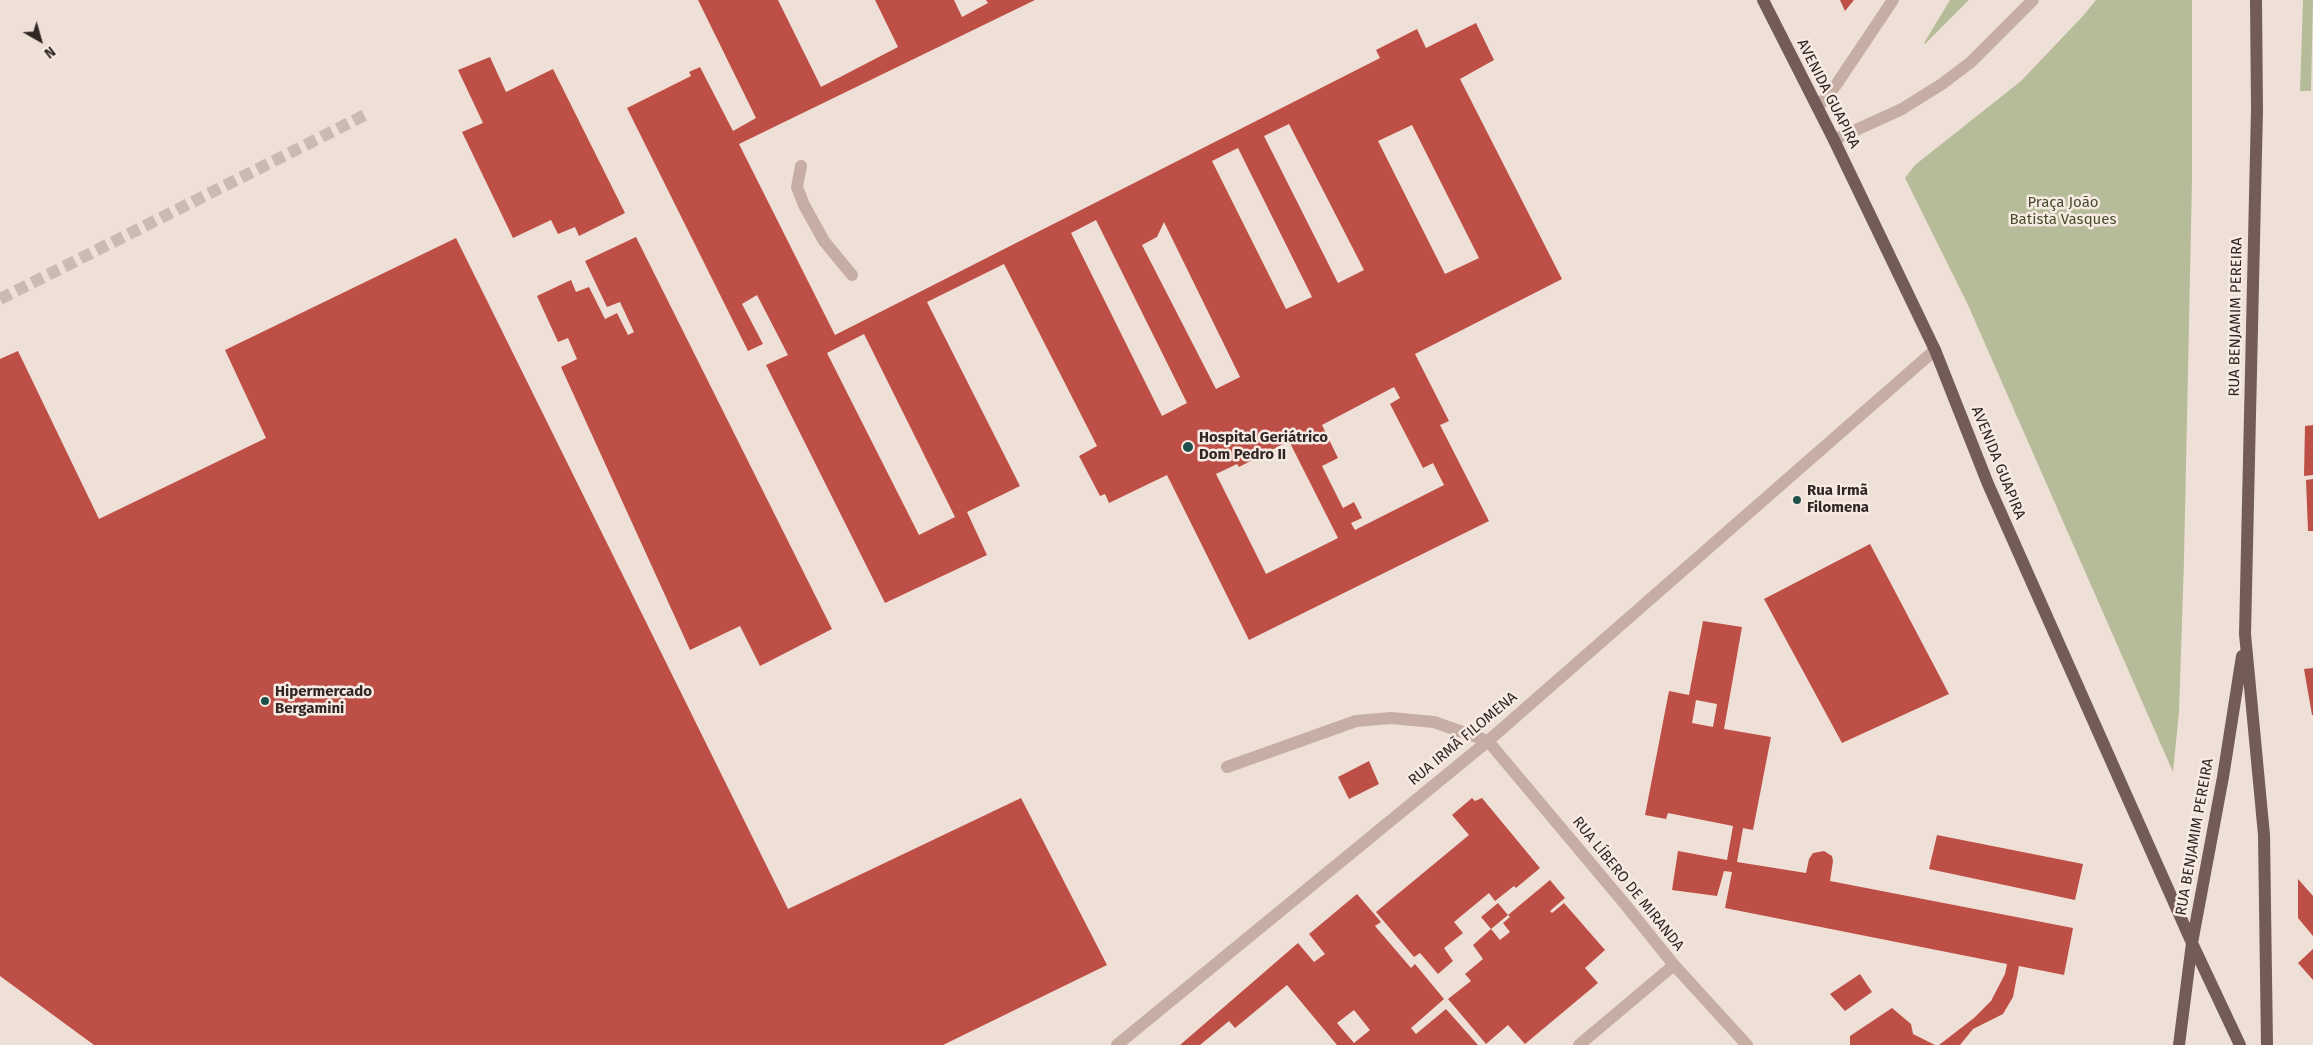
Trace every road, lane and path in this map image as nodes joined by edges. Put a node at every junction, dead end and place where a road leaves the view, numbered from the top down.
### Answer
1 (1763, 0) edge
2 (1893, 0) edge
3 (2032, 0) edge
4 (2256, 0) edge
5 (1818, 107) junction
6 (1834, 140) junction
7 (800, 166) dead end
8 (852, 275) dead end
9 (1935, 350) junction
10 (2245, 634) junction
11 (1488, 741) junction
12 (1227, 767) dead end
13 (2192, 943) junction
14 (1674, 965) junction
15 (1117, 1045) edge
16 (1579, 1045) edge
17 (1747, 1045) edge
18 (2178, 1045) edge
19 (2240, 1045) edge
20 (2267, 1045) edge

1 - 5 main road, AVENIDA GUAPIRA
2 - 5 street
3 - 6 street
4 - 10 main road, RUA BENJAMIM PEREIRA
5 - 6 main road, AVENIDA GUAPIRA
6 - 9 main road, AVENIDA GUAPIRA
7 - 8 street
9 - 11 street, RUA IRMÃ FILOMENA
9 - 13 main road, AVENIDA GUAPIRA
10 - 13 main road, RUA BENJAMIM PEREIRA
10 - 20 main road, RUA BENJAMIM PEREIRA
11 - 12 street
11 - 14 street, RUA LÍBERO DE MIRANDA
11 - 15 street, RUA IRMÃ FILOMENA
13 - 18 main road, RUA BENJAMIM PEREIRA
13 - 19 main road, AVENIDA GUAPIRA
14 - 16 street
14 - 17 street, RUA LÍBERO DE MIRANDA

